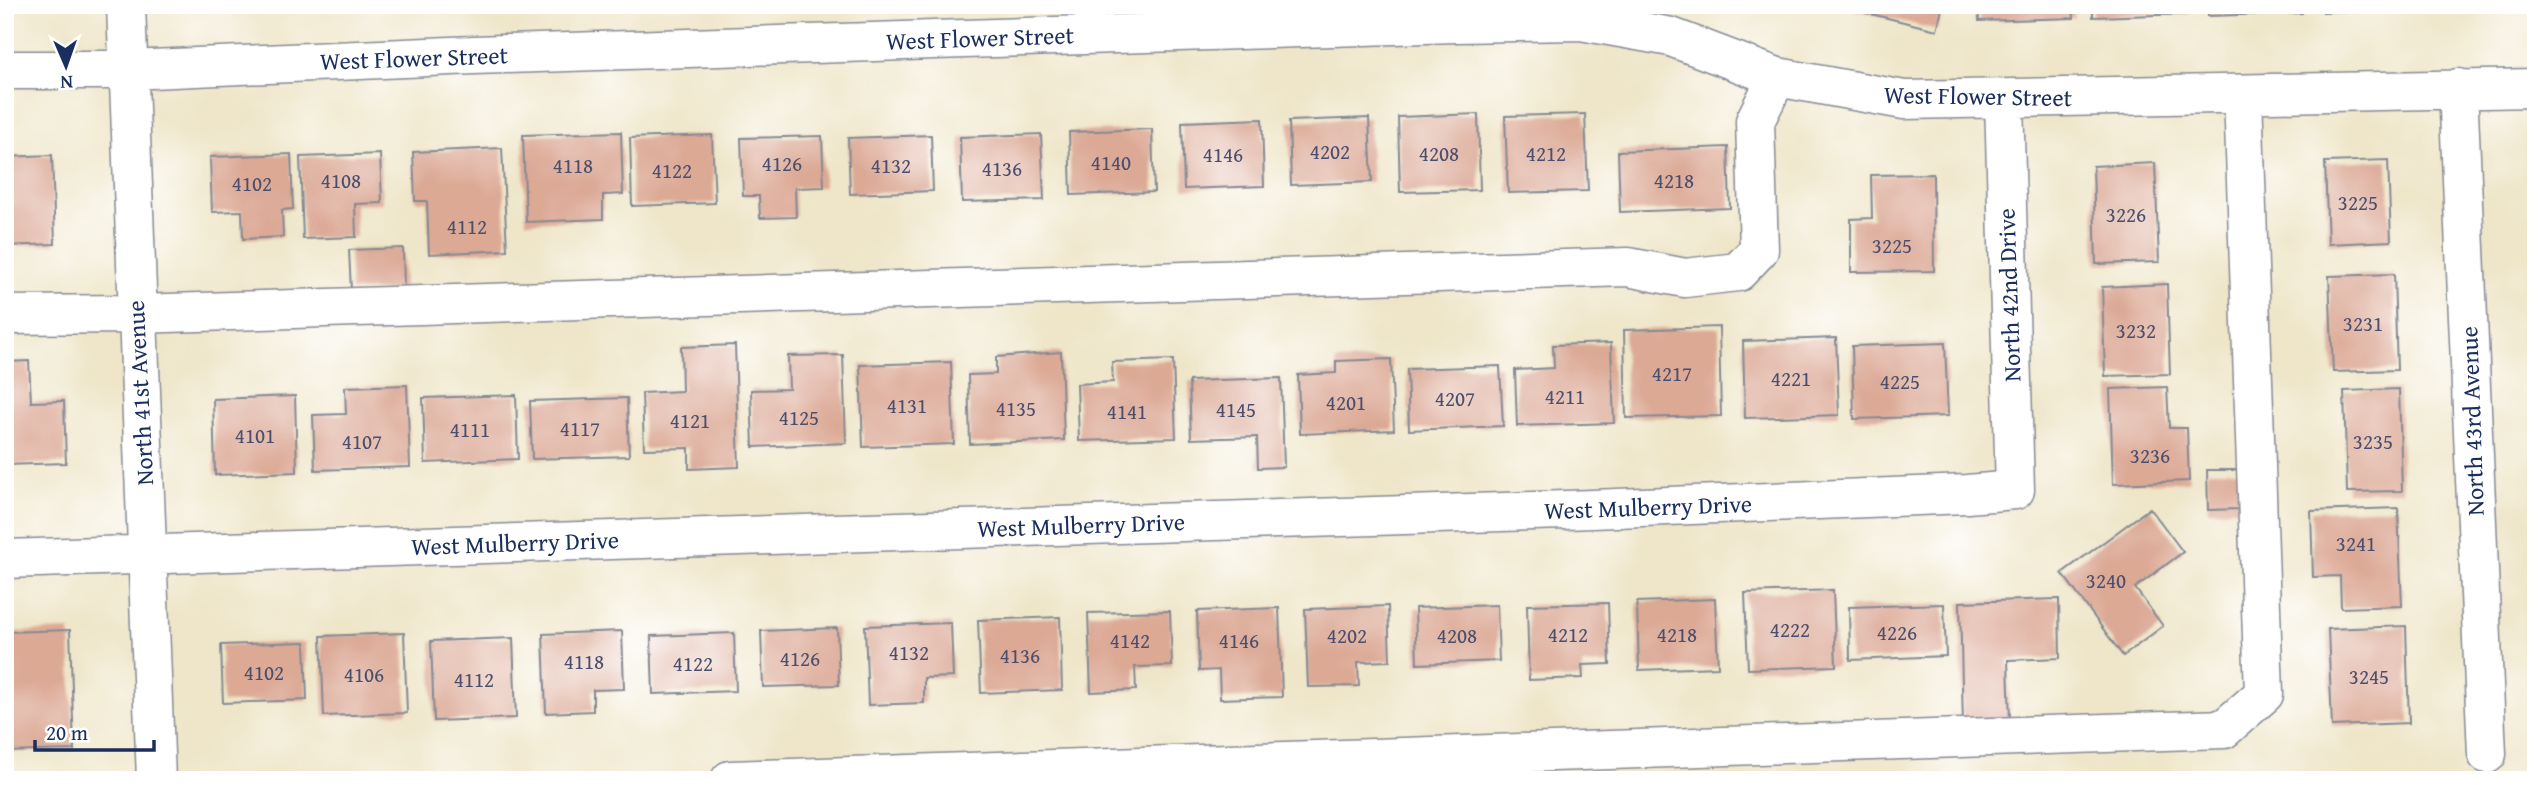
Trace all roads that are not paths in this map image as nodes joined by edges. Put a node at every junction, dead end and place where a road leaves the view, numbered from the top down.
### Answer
1 (126, 5) edge
2 (5, 70) edge
3 (128, 70) junction
4 (1777, 77) junction
5 (2536, 88) edge
6 (2458, 89) junction
7 (2243, 95) junction
8 (2004, 100) junction
9 (136, 314) junction
10 (5, 315) edge
11 (2015, 490) joint
12 (148, 554) junction
13 (5, 559) edge
14 (2487, 754) dead end
15 (156, 780) edge
16 (730, 780) edge

1 - 3 street, North 41st Avenue
2 - 3 street, West Flower Street
3 - 4 street, West Flower Street
3 - 9 street, North 41st Avenue
4 - 8 street, West Flower Street
4 - 9 street
5 - 6 street, West Flower Street
6 - 7 street, West Flower Street
6 - 14 street, North 43rd Avenue
7 - 8 street, West Flower Street
7 - 16 street
8 - 11 street, North 42nd Drive
9 - 10 street
9 - 12 street, North 41st Avenue
11 - 12 street, West Mulberry Drive
12 - 13 street, West Mulberry Drive
12 - 15 street, North 41st Avenue

